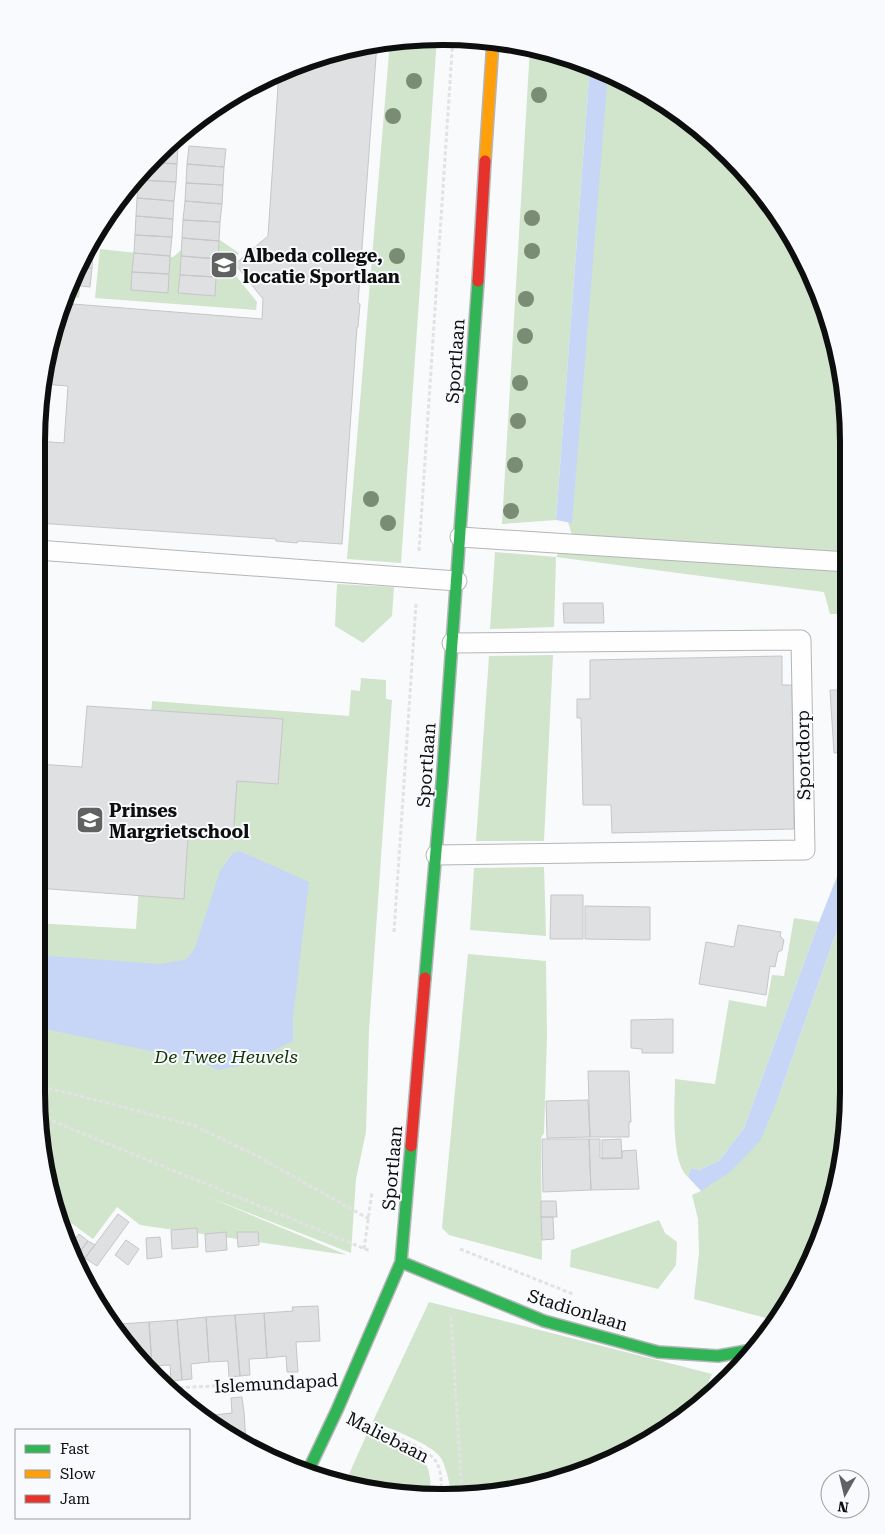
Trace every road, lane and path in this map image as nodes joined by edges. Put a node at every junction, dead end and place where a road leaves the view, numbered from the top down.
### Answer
1 (452, 45) edge
2 (493, 48) edge
3 (460, 537) junction
4 (45, 551) edge
5 (840, 561) edge
6 (417, 577) junction
7 (457, 581) junction
8 (452, 643) junction
9 (436, 855) junction
10 (394, 934) dead end
11 (45, 1087) edge
12 (46, 1119) edge
13 (373, 1192) dead end
14 (367, 1219) junction
15 (404, 1227) junction
16 (457, 1248) dead end
17 (364, 1249) junction
18 (401, 1262) junction
19 (449, 1282) junction
20 (580, 1297) dead end
21 (743, 1352) edge
22 (348, 1380) junction
23 (178, 1388) edge
24 (337, 1410) junction
25 (310, 1466) edge
26 (462, 1488) edge
27 (442, 1489) edge

1 - 6 path, Sportlaan
2 - 3 street, Sportlaan
3 - 5 lane
3 - 7 street, Sportlaan
4 - 6 lane
6 - 7 lane
6 - 10 path, Sportlaan
7 - 8 street, Sportlaan
8 - 9 street, Sportlaan
8 - 9 lane, Sportdorp
9 - 15 street, Sportlaan
11 - 14 path
12 - 17 path
13 - 14 path, Sportlaan
14 - 15 path
14 - 17 path, Sportlaan
15 - 18 street, Sportlaan
16 - 20 path
17 - 18 path
18 - 19 street, Stadionlaan
18 - 22 street, Sportlaan
19 - 21 street, Stadionlaan
19 - 26 path
22 - 23 path, Islemundapad
22 - 24 street, Sportlaan
24 - 25 street, Sportlaan
24 - 27 path, Maliebaan

